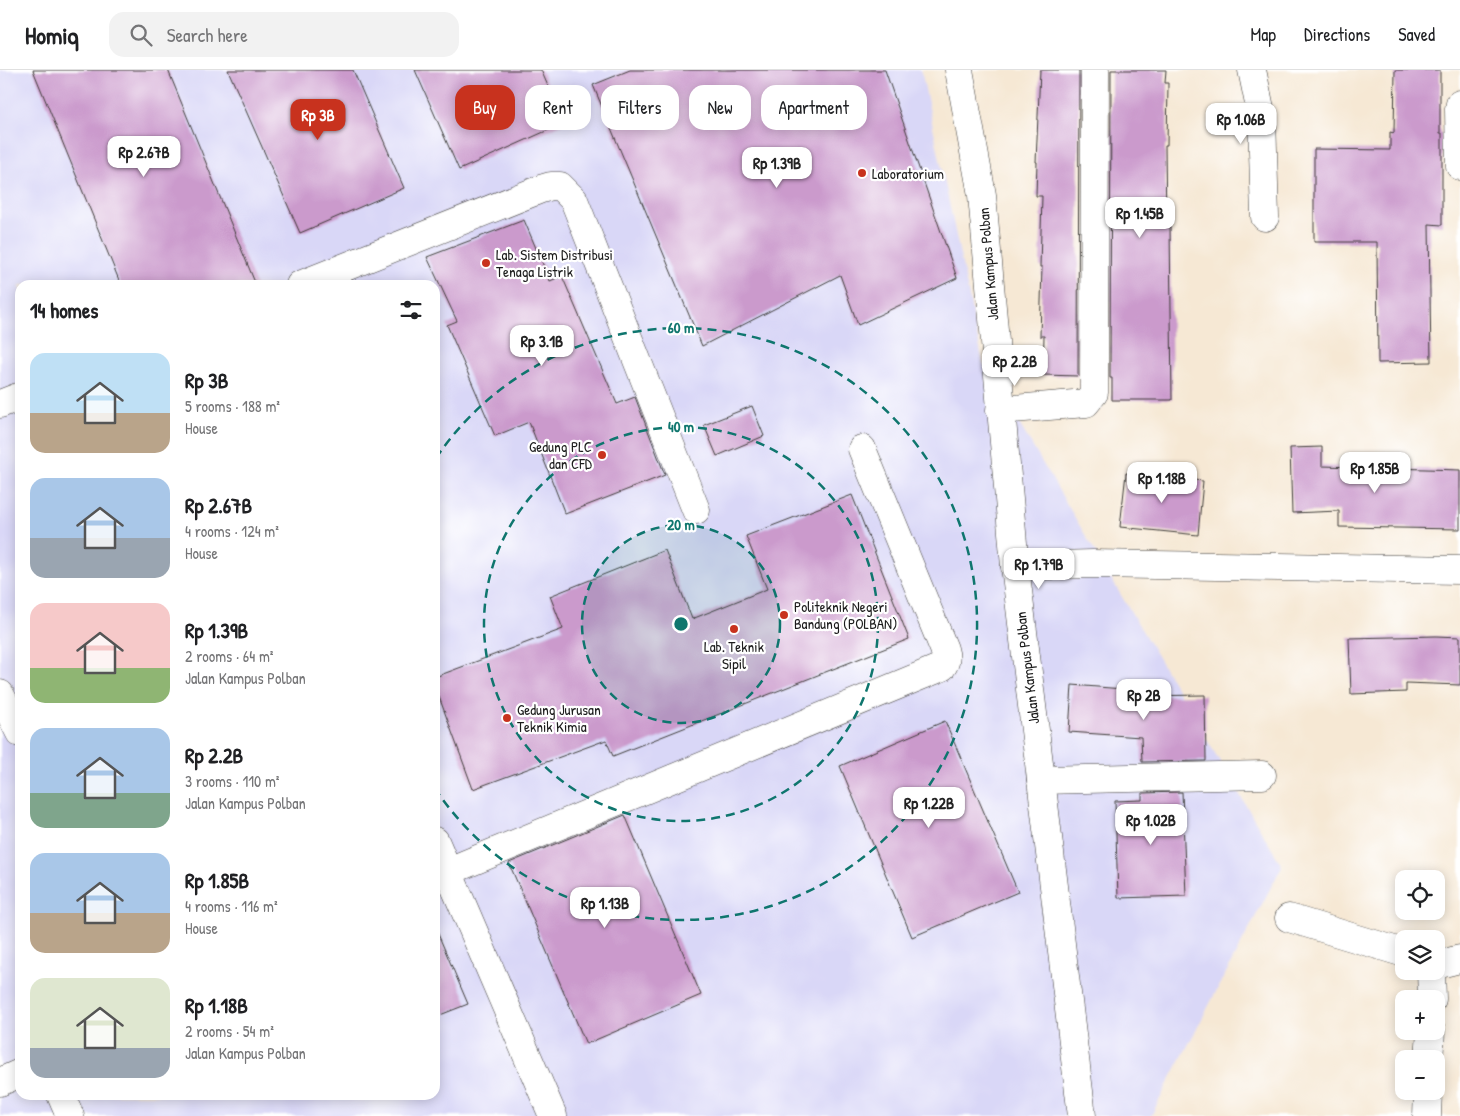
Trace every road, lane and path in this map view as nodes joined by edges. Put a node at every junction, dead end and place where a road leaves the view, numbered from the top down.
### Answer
1 (959, 70) edge
2 (1095, 70) edge
3 (1252, 70) edge
4 (1460, 104) edge
5 (1460, 166) edge
6 (1264, 216) dead end
7 (313, 280) edge
8 (1000, 410) junction
9 (862, 449) dead end
10 (696, 510) dead end
11 (1015, 566) junction
12 (1460, 570) edge
13 (0, 694) edge
14 (15, 723) edge
15 (1262, 775) dead end
16 (1041, 780) junction
17 (440, 852) edge
18 (449, 871) junction
19 (1288, 918) dead end
20 (1395, 950) edge
21 (1460, 959) edge
22 (1445, 963) edge
23 (15, 1075) edge
24 (0, 1082) edge
25 (63, 1100) edge
26 (1428, 1100) edge
27 (70, 1116) edge
28 (552, 1116) edge
29 (1082, 1116) edge
30 (1427, 1116) edge

1 - 8 street, Jalan Kampus Polban
2 - 8 street
3 - 6 street
4 - 5 street
7 - 10 street
8 - 11 street, Jalan Kampus Polban
9 - 18 street
11 - 12 street
11 - 16 street, Jalan Kampus Polban
13 - 14 street
15 - 16 street
16 - 29 street, Jalan Kampus Polban
17 - 18 street
18 - 28 street
19 - 20 street
21 - 22 street
23 - 24 street
25 - 27 street
26 - 30 street

